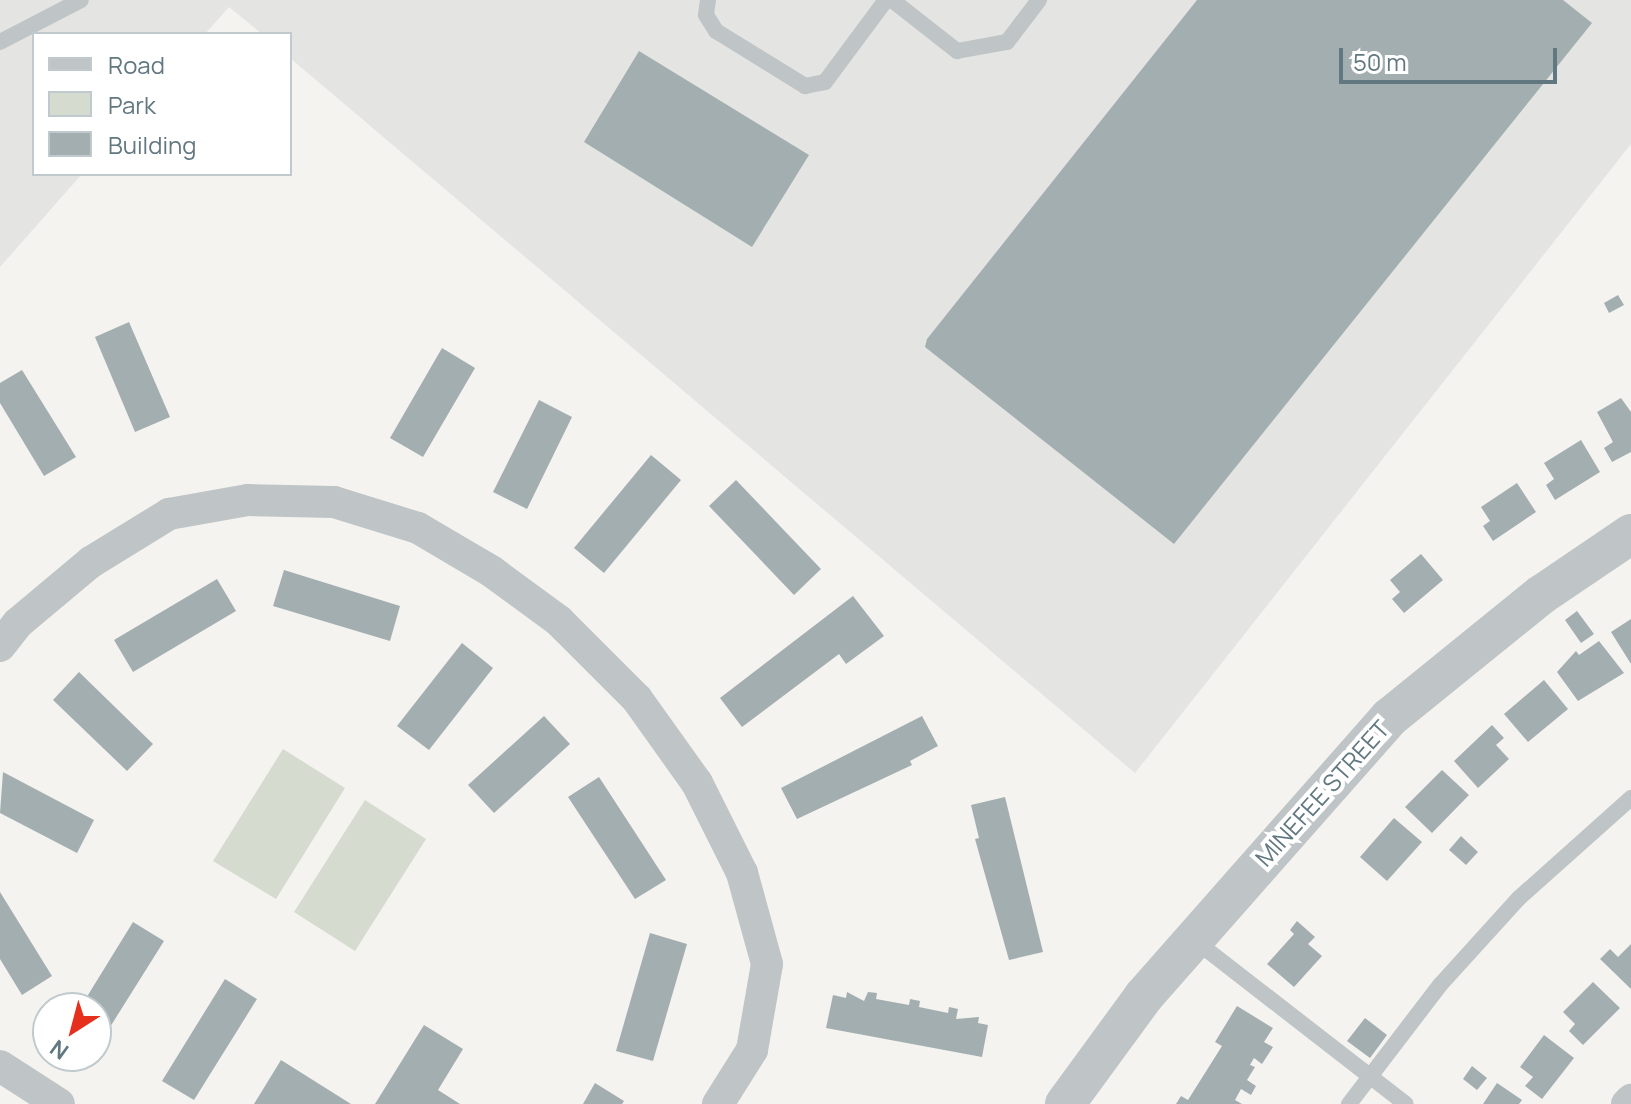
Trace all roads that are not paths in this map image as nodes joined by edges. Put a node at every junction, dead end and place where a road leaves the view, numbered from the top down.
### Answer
1 (81, 0) edge
2 (708, 0) edge
3 (889, 0) edge
4 (1039, 0) edge
5 (0, 42) edge
6 (1631, 534) edge
7 (0, 646) edge
8 (1631, 798) edge
9 (1193, 939) junction
10 (0, 1066) edge
11 (1367, 1075) junction
12 (59, 1104) edge
13 (718, 1104) edge
14 (1065, 1104) edge
15 (1349, 1104) edge
16 (1406, 1104) edge

1 - 5 lane
2 - 3 lane
3 - 4 lane
6 - 9 street, MINEFEE STREET
7 - 13 street
8 - 11 lane
9 - 11 lane
9 - 14 street, MINEFEE STREET
10 - 12 street
11 - 15 lane
11 - 16 lane

